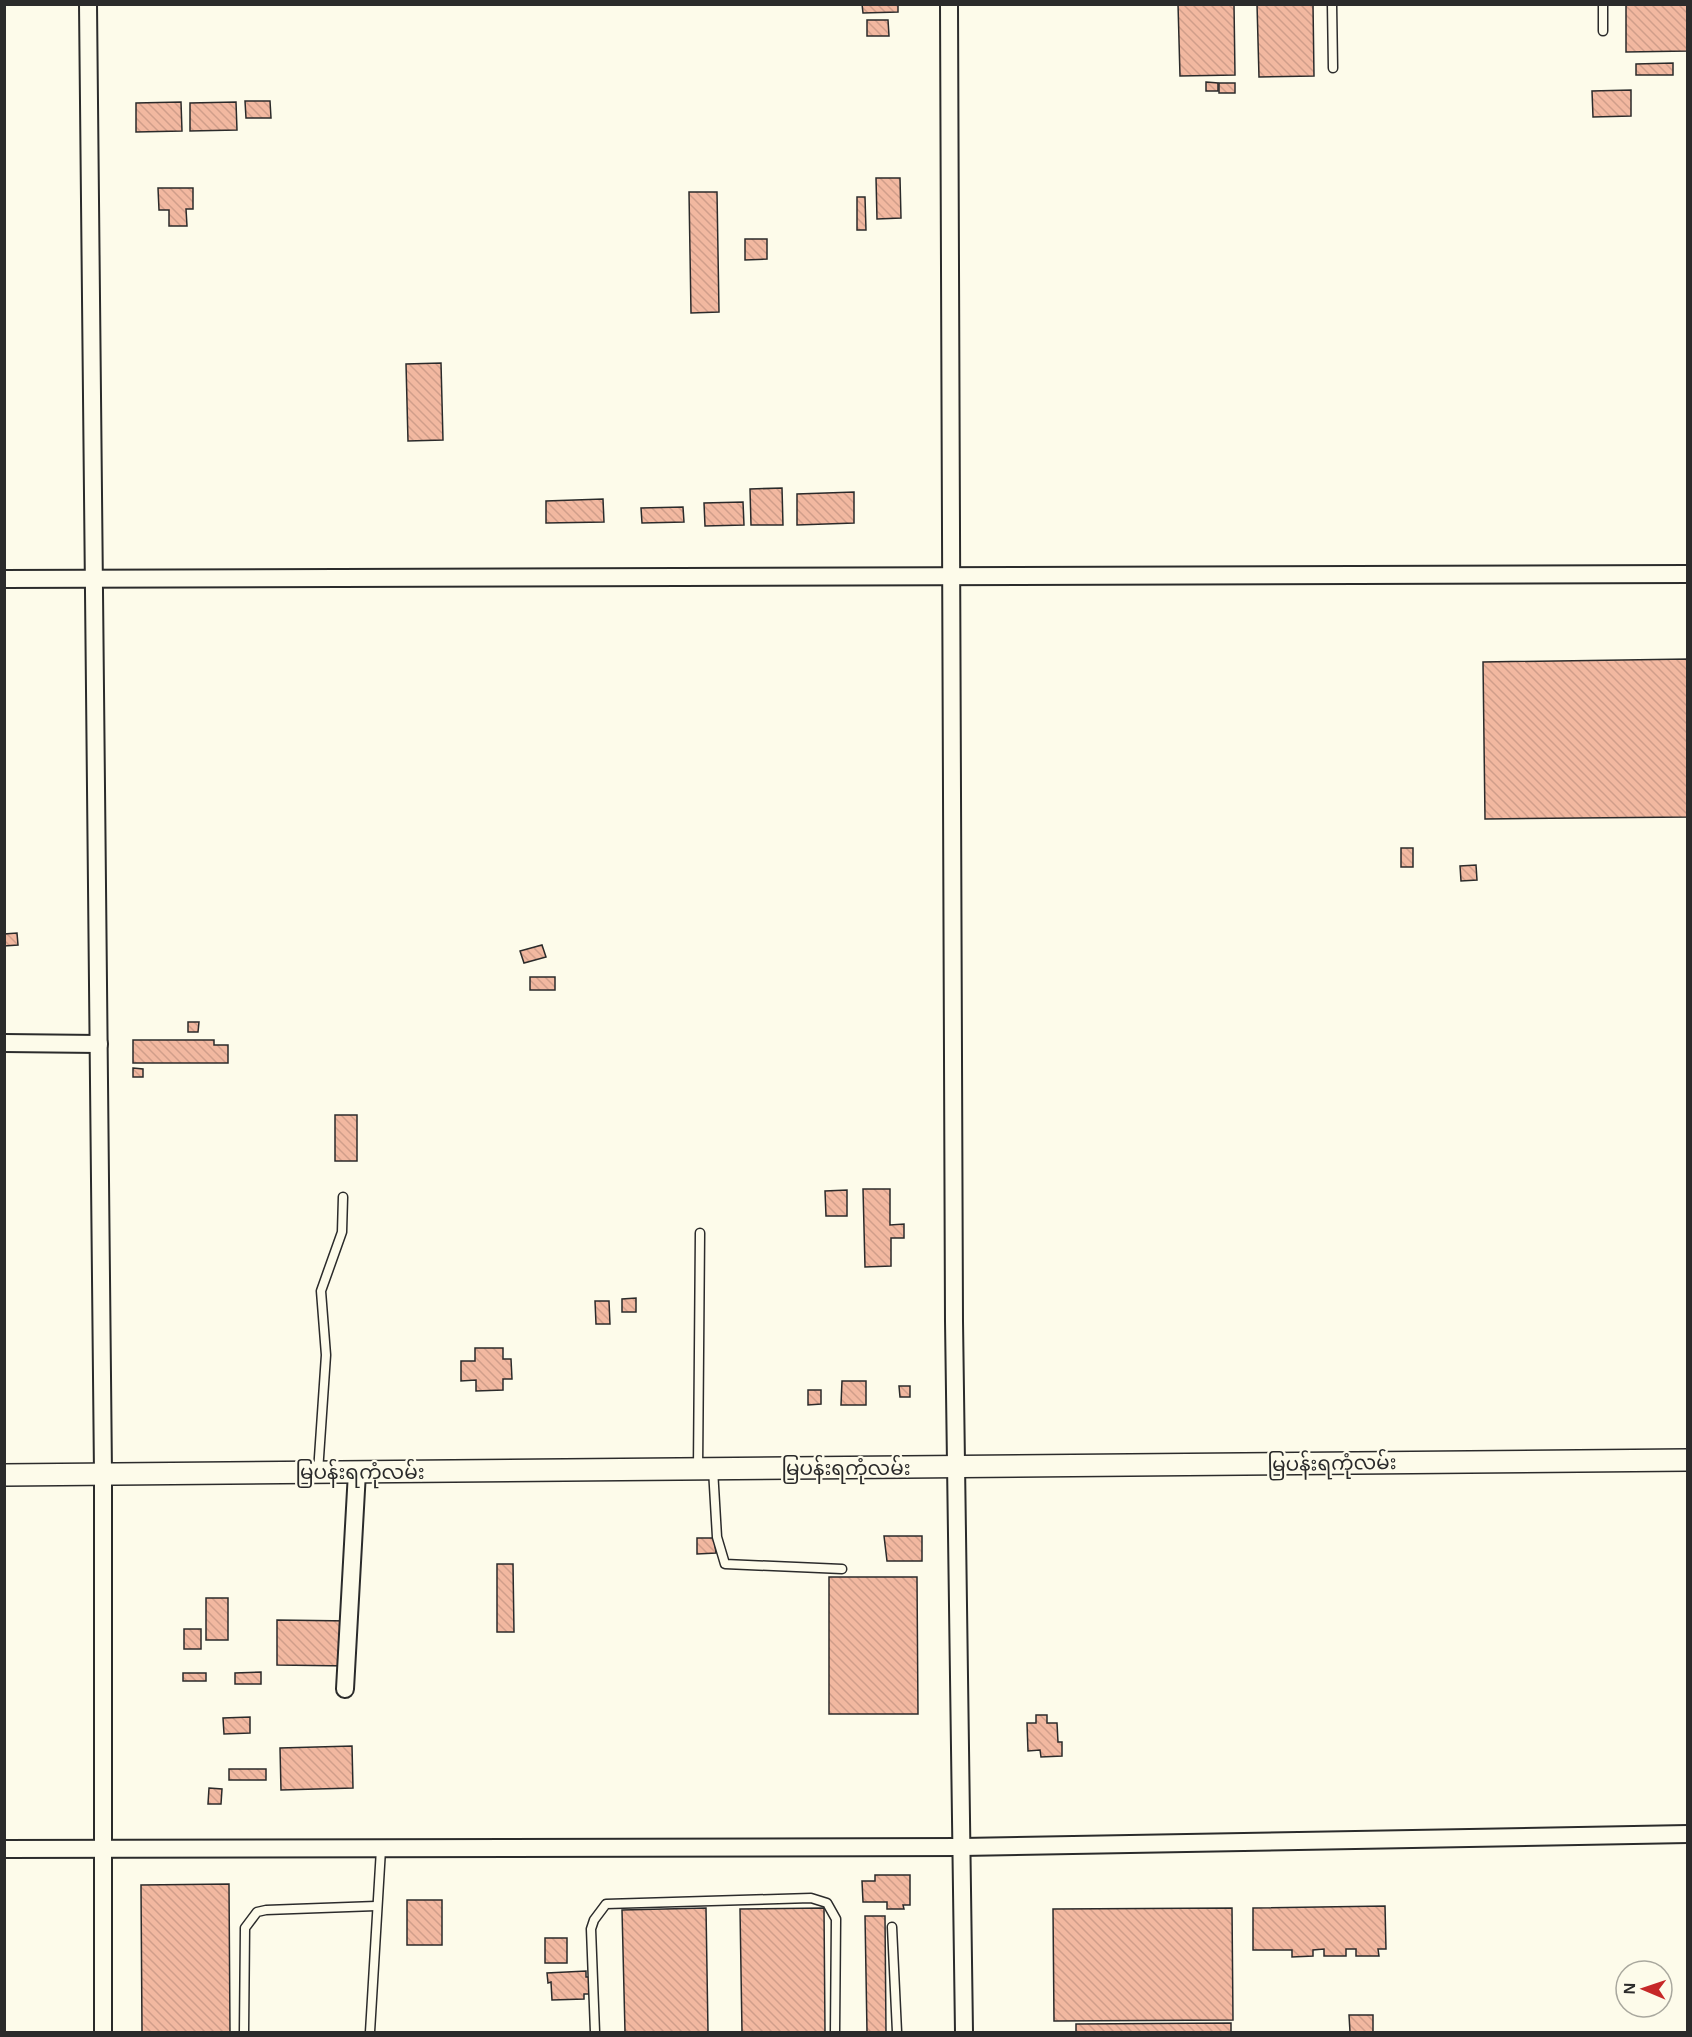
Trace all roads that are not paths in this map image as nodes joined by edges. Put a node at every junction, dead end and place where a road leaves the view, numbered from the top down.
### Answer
1 (88, 4) edge
2 (950, 4) edge
3 (1332, 4) edge
4 (1603, 4) edge
5 (1603, 31) dead end
6 (1333, 68) dead end
7 (1688, 574) edge
8 (951, 575) junction
9 (93, 577) junction
10 (4, 579) edge
11 (4, 1043) edge
12 (99, 1044) junction
13 (344, 1197) dead end
14 (700, 1233) dead end
15 (1688, 1460) edge
16 (956, 1467) junction
17 (705, 1469) junction
18 (318, 1472) junction
19 (357, 1472) junction
20 (103, 1474) junction
21 (4, 1475) edge
22 (842, 1569) dead end
23 (345, 1689) dead end
24 (1688, 1834) edge
25 (962, 1847) junction
26 (4, 1849) edge
27 (381, 1849) junction
28 (102, 1850) junction
29 (376, 1906) junction
30 (892, 1927) dead end
31 (103, 2032) edge
32 (243, 2032) edge
33 (370, 2032) edge
34 (595, 2032) edge
35 (835, 2032) edge
36 (897, 2032) edge
37 (964, 2032) edge

1 - 9 street
2 - 8 street
3 - 6 lane
4 - 5 lane
7 - 8 street
8 - 9 street
8 - 16 street
9 - 10 street
9 - 12 street
11 - 12 street
12 - 20 street
13 - 18 lane
14 - 17 lane
15 - 16 street, မြပန်းရကုံလမ်း
16 - 17 street, မြပန်းရကုံလမ်း
16 - 25 street
17 - 19 street, မြပန်းရကုံလမ်း
17 - 22 lane
18 - 19 street, မြပန်းရကုံလမ်း
18 - 20 street, မြပန်းရကုံလမ်း
19 - 23 street
20 - 21 street, မြပန်းရကုံလမ်း
20 - 28 street
24 - 25 street
25 - 27 street
25 - 37 street
26 - 28 street
27 - 28 street
27 - 29 lane
28 - 31 street
29 - 32 lane
29 - 33 lane
30 - 36 lane
34 - 35 lane

